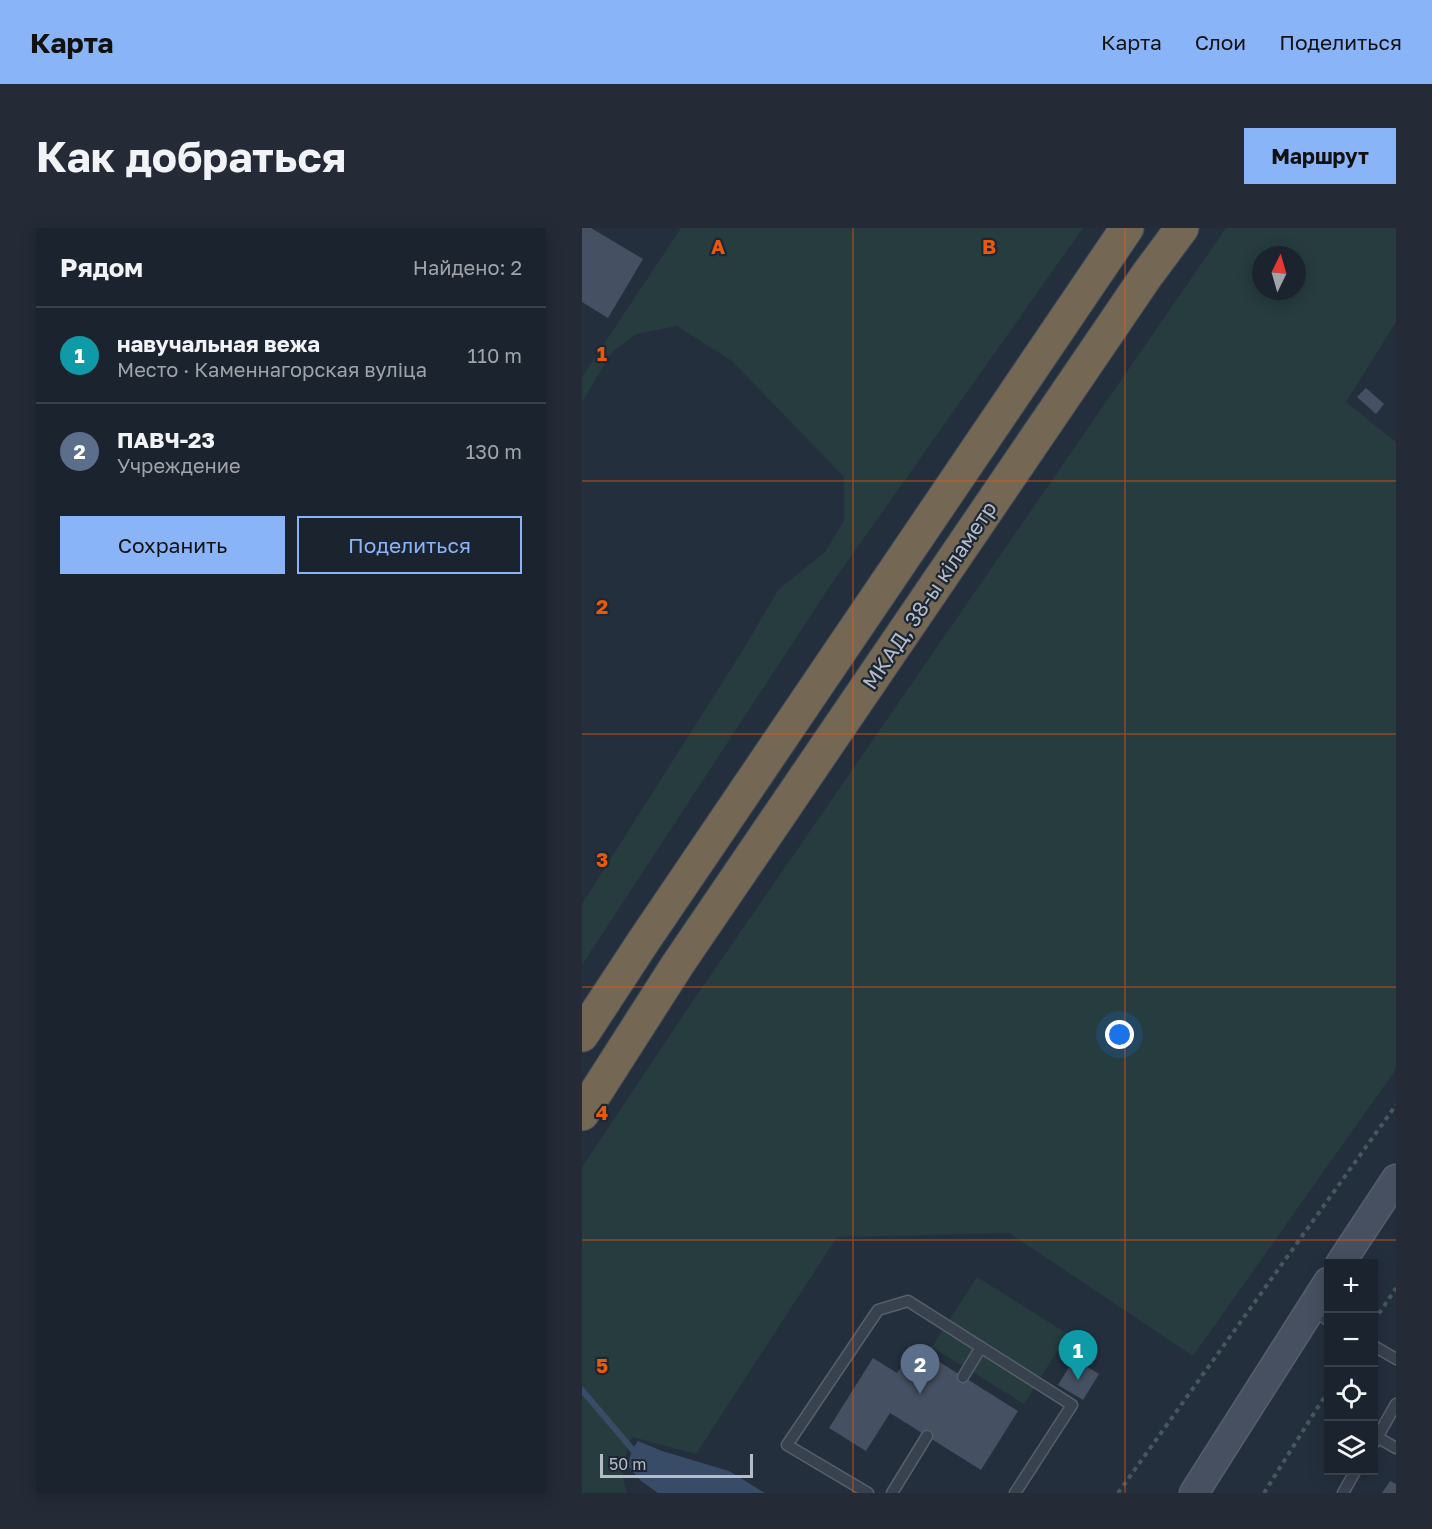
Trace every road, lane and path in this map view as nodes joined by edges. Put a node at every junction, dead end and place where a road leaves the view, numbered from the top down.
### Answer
1 (1126, 228) edge
2 (1182, 228) edge
3 (582, 1035) edge
4 (1396, 1105) edge
5 (582, 1114) edge
6 (1396, 1179) edge
7 (1343, 1259) edge
8 (1396, 1288) edge
9 (1324, 1298) edge
10 (1319, 1314) edge
11 (1378, 1315) edge
12 (981, 1347) junction
13 (1378, 1348) edge
14 (1396, 1359) edge
15 (963, 1377) dead end
16 (1324, 1399) edge
17 (1396, 1404) edge
18 (1378, 1435) edge
19 (927, 1436) dead end
20 (1378, 1441) edge
21 (1396, 1448) edge
22 (1353, 1475) edge
23 (868, 1493) edge
24 (892, 1493) edge
25 (1016, 1493) edge
26 (1118, 1493) edge
27 (1194, 1493) edge
28 (1264, 1493) edge
29 (1342, 1493) edge

1 - 3 highway, МКАД, 38-ы кіламетр
2 - 5 highway, МКАД, 38-ы кіламетр
4 - 26 path
6 - 7 main road
8 - 11 path
9 - 10 main road
10 - 27 main road
12 - 15 lane
12 - 23 lane
12 - 25 lane
13 - 14 lane
16 - 28 path
17 - 18 lane
19 - 24 lane
20 - 21 lane
22 - 29 lane

